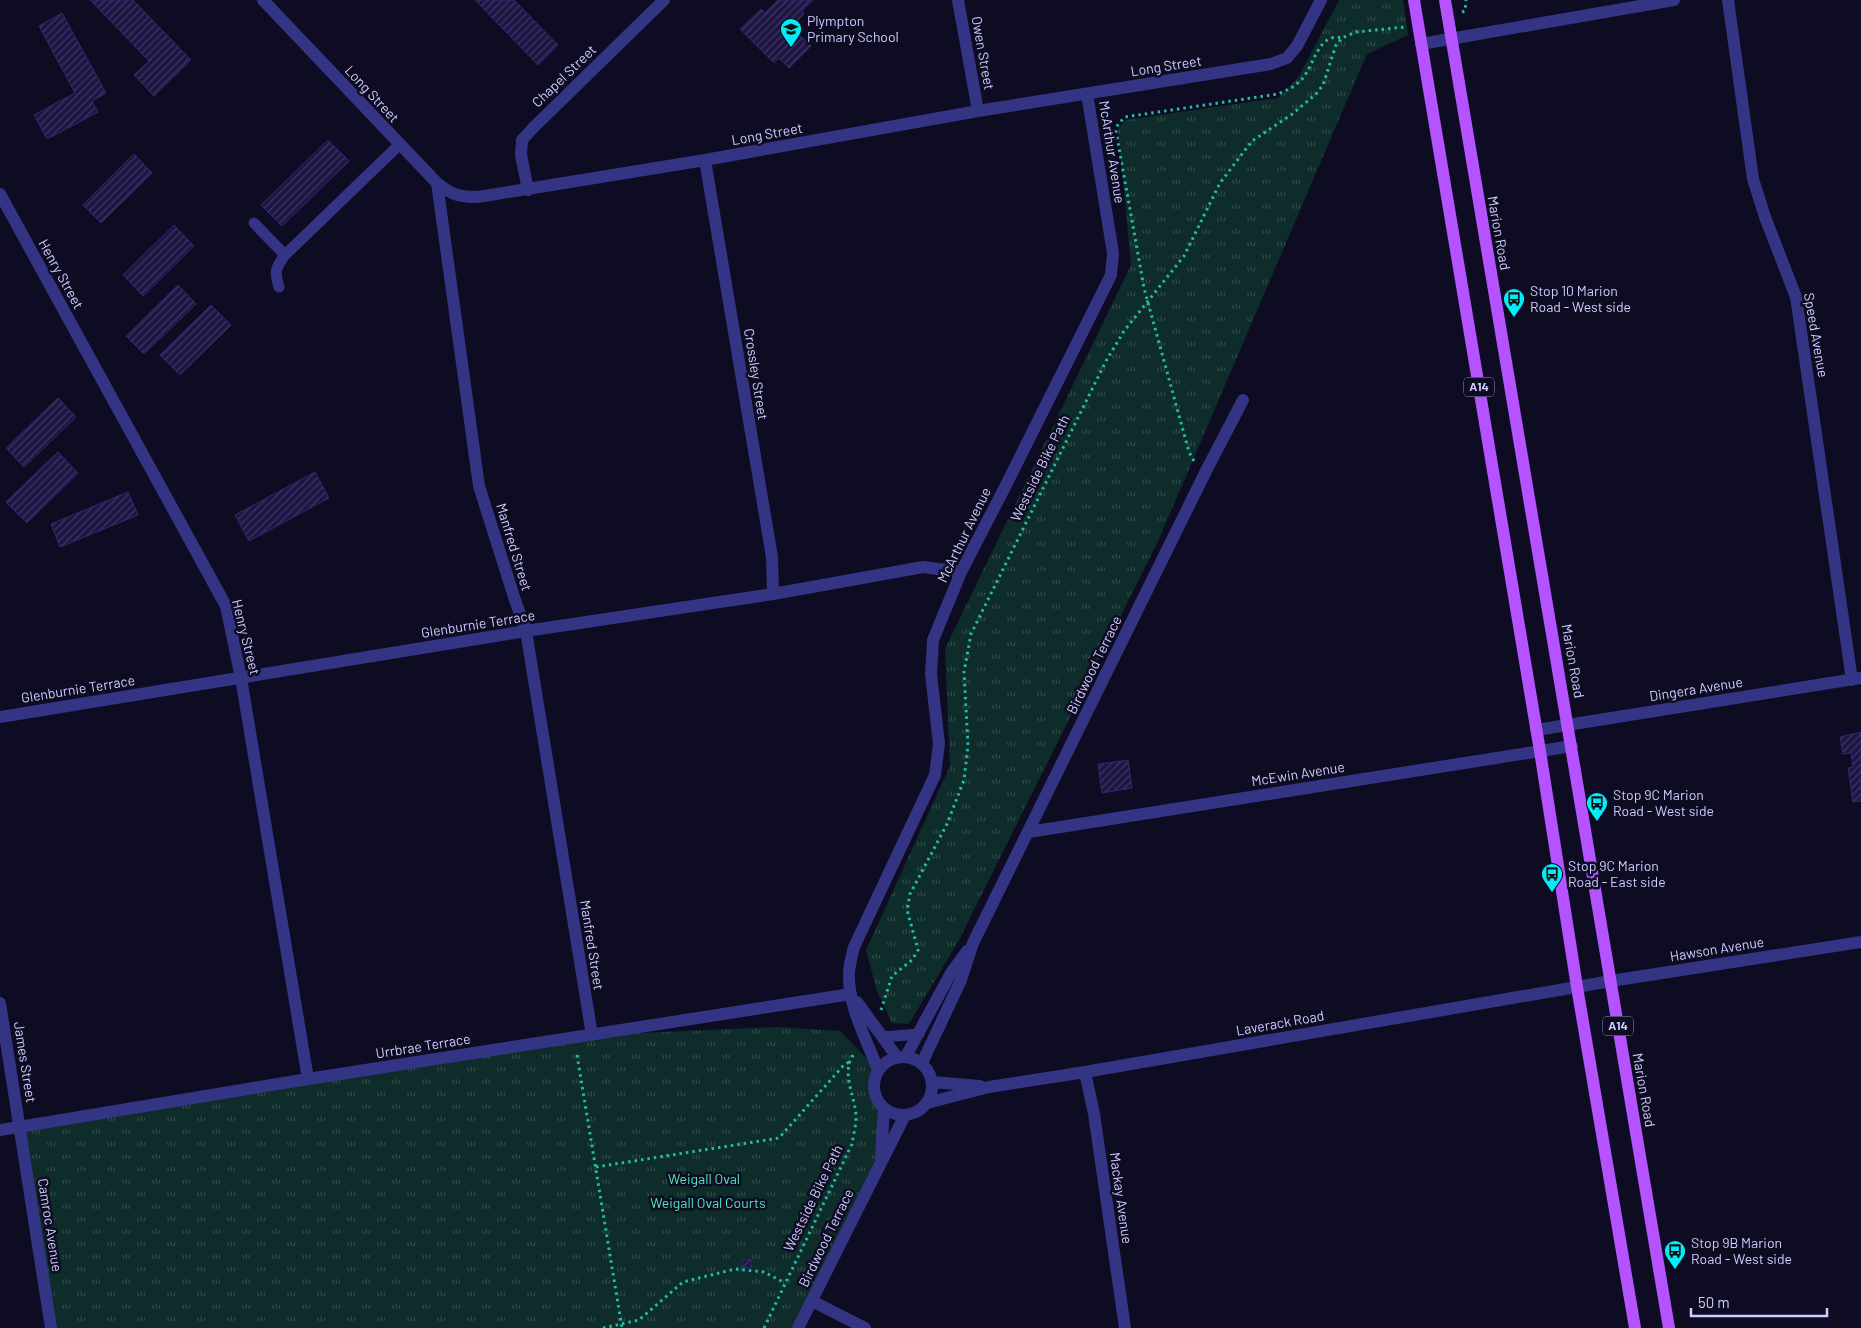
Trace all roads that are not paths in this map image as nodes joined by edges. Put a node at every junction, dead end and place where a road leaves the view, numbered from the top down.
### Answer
1 (263, 0) edge
2 (664, 0) edge
3 (958, 0) edge
4 (1321, 0) edge
5 (1414, 0) edge
6 (1445, 0) edge
7 (1674, 0) edge
8 (1728, 0) edge
9 (1451, 38) junction
10 (1421, 44) junction
11 (1087, 94) junction
12 (978, 111) junction
13 (400, 144) junction
14 (705, 160) junction
15 (437, 183) junction
16 (528, 190) junction
17 (0, 194) edge
18 (254, 223) dead end
19 (285, 255) junction
20 (278, 287) dead end
21 (1243, 400) dead end
22 (961, 572) junction
23 (773, 594) junction
24 (526, 631) junction
25 (241, 678) junction
26 (1856, 679) edge
27 (0, 717) edge
28 (1568, 725) junction
29 (1536, 730) junction
30 (1572, 746) junction
31 (1540, 751) junction
32 (1030, 832) junction
33 (1861, 942) edge
34 (973, 943) junction
35 (1611, 981) junction
36 (1577, 987) junction
37 (851, 994) junction
38 (0, 1002) edge
39 (919, 1034) junction
40 (592, 1035) junction
41 (882, 1037) junction
42 (902, 1057) junction
43 (922, 1063) junction
44 (878, 1070) junction
45 (1085, 1072) junction
46 (308, 1079) junction
47 (932, 1082) junction
48 (989, 1087) junction
49 (927, 1103) junction
50 (884, 1108) junction
51 (905, 1115) junction
52 (20, 1127) junction
53 (0, 1130) edge
54 (881, 1162) junction
55 (812, 1301) junction
56 (51, 1328) edge
57 (798, 1328) edge
58 (866, 1328) edge
59 (1125, 1328) edge
60 (1635, 1328) edge
61 (1669, 1328) edge

1 - 13 street, Long Street
2 - 16 street, Chapel Street
3 - 12 street, Owen Street
4 - 11 street, Long Street
5 - 10 main road, A14
6 - 9 main road, Marion Road / A14
7 - 9 street
8 - 26 street, Speed Avenue
9 - 10 street
9 - 28 main road, Marion Road / A14
10 - 29 main road, A14
11 - 12 street, Long Street
11 - 22 street, McArthur Avenue
12 - 14 street, Long Street
13 - 15 street, Long Street
13 - 19 lane
14 - 16 street, Long Street
14 - 23 street, Crossley Street
15 - 16 street, Long Street
15 - 24 street, Manfred Street
17 - 25 street, Henry Street
18 - 19 lane
19 - 20 lane
21 - 32 street, Birdwood Terrace
22 - 23 street, Glenburnie Terrace
22 - 37 street, McArthur Avenue
23 - 24 street, Glenburnie Terrace
24 - 25 street, Glenburnie Terrace
24 - 40 street, Manfred Street
25 - 27 street, Glenburnie Terrace
25 - 46 street, Henry Street
26 - 28 street, Dingera Avenue
28 - 29 street, Dingera Avenue
28 - 30 main road, Marion Road / A14
29 - 31 main road, A14
30 - 31 street, McEwin Avenue
30 - 35 main road, Marion Road / A14
31 - 32 street, McEwin Avenue
31 - 36 main road, A14
32 - 34 street, Birdwood Terrace
33 - 35 street, Hawson Avenue
34 - 39 street, Birdwood Terrace
34 - 43 street, Birdwood Terrace
35 - 36 street, Hawson Avenue
35 - 61 main road, Marion Road / A14
36 - 45 street, Laverack Road
36 - 60 main road, A14
37 - 40 street, Urrbrae Terrace
37 - 41 street
37 - 44 street, McArthur Avenue
38 - 52 street, James Street
39 - 41 lane
39 - 42 street, Birdwood Terrace
40 - 46 street, Urrbrae Terrace
41 - 42 street
42 - 43 street
42 - 44 street
43 - 47 street
44 - 50 street
45 - 48 street, Laverack Road
45 - 59 street, Mackay Avenue
46 - 52 street, Urrbrae Terrace
47 - 48 street, Laverack Road
47 - 49 street
48 - 49 street, Laverack Road
49 - 51 street
50 - 51 street
50 - 54 street, Birdwood Terrace
51 - 54 street, Birdwood Terrace
52 - 53 street, Urrbrae Terrace
52 - 56 street, Camroc Avenue
54 - 55 street, Birdwood Terrace
55 - 57 street, Birdwood Terrace
55 - 58 street

